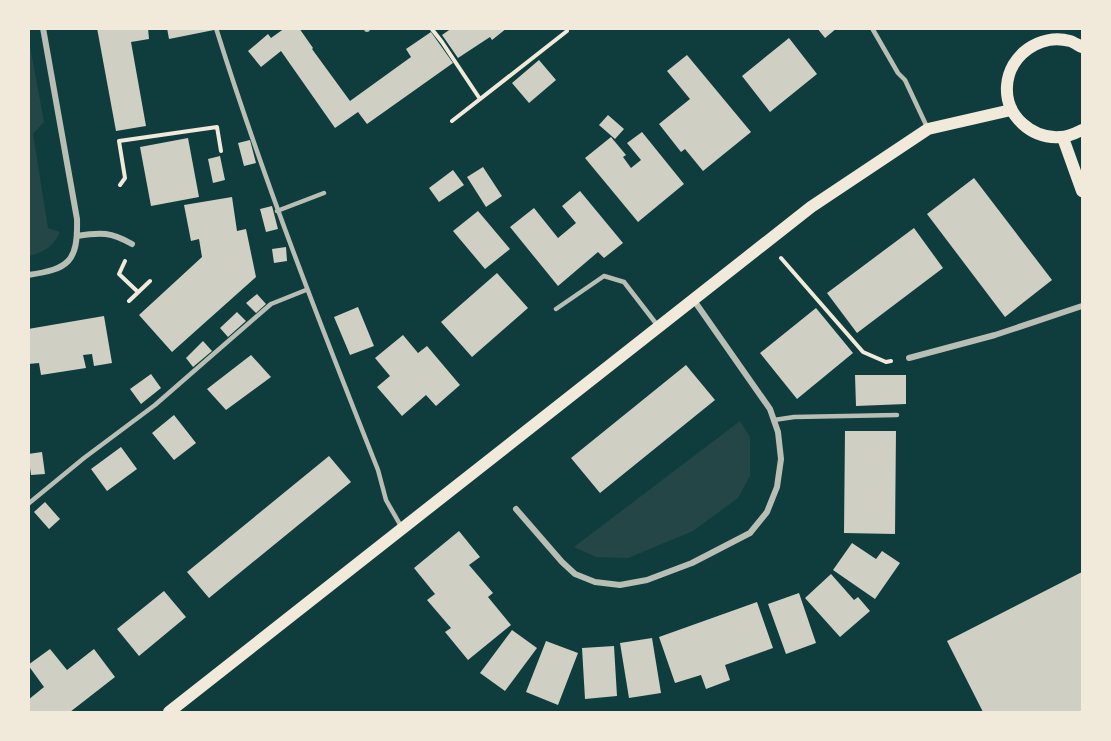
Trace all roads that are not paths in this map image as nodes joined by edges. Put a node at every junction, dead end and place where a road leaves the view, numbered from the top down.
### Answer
1 (42, 28) edge
2 (216, 28) edge
3 (872, 28) edge
4 (1044, 34) edge
5 (1083, 48) edge
6 (1011, 110) junction
7 (928, 129) junction
8 (1083, 130) edge
9 (1063, 138) junction
10 (1083, 191) edge
11 (324, 193) dead end
12 (277, 211) junction
13 (77, 236) junction
14 (132, 244) dead end
15 (28, 275) edge
16 (306, 290) junction
17 (693, 298) junction
18 (1083, 306) edge
19 (556, 309) dead end
20 (658, 326) junction
21 (909, 358) road end
22 (897, 415) dead end
23 (774, 420) junction
24 (28, 504) edge
25 (516, 509) dead end
26 (402, 528) junction
27 (169, 712) edge

1 - 13 street
2 - 12 lane
3 - 7 lane
4 - 5 main road
4 - 6 main road
6 - 7 main road
6 - 9 main road
7 - 17 main road
8 - 9 main road
9 - 10 main road
11 - 12 lane
12 - 16 lane
13 - 14 street
13 - 15 street
16 - 24 lane
16 - 26 lane
17 - 20 main road
17 - 23 street
18 - 21 street
19 - 20 lane
20 - 26 main road
22 - 23 lane
23 - 25 street
26 - 27 main road

